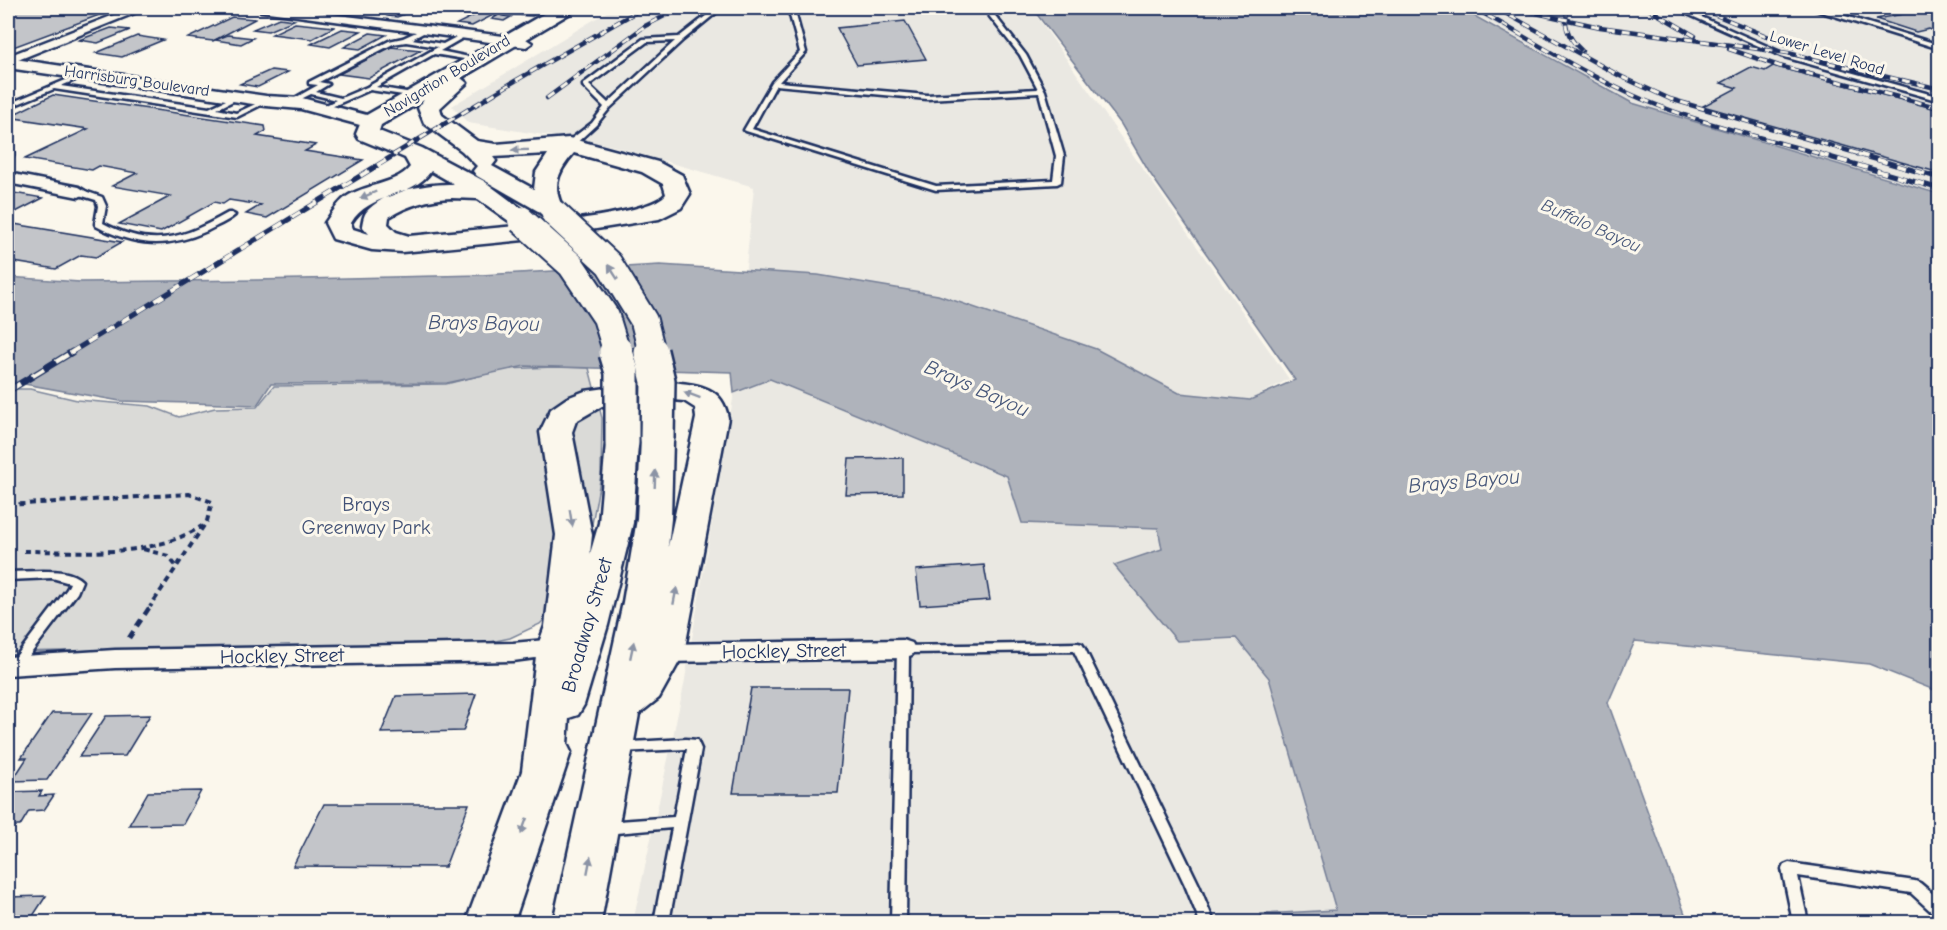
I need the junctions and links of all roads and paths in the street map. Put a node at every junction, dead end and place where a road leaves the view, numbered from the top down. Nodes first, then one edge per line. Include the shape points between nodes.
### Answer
1 (141, 8) edge
2 (261, 8) edge
3 (566, 8) edge
4 (588, 8) edge
5 (719, 8) edge
6 (791, 8) edge
7 (986, 8) edge
8 (1677, 8) edge
9 (1812, 8) edge
10 (1869, 8) edge
11 (1836, 15) junction
12 (425, 30) junction
13 (464, 35) junction
14 (681, 39) junction
15 (405, 40) junction
16 (516, 42) junction
17 (444, 46) junction
18 (1940, 47) edge
19 (433, 52) junction
20 (476, 59) junction
21 (8, 62) edge
22 (85, 74) junction
23 (774, 83) junction
24 (157, 84) junction
25 (53, 87) junction
26 (369, 88) junction
27 (1042, 91) junction
28 (310, 92) junction
29 (416, 95) junction
30 (239, 96) junction
31 (130, 97) junction
32 (1940, 99) edge
33 (342, 100) junction
34 (266, 101) junction
35 (289, 103) junction
36 (8, 106) edge
37 (608, 106) junction
38 (322, 109) junction
39 (210, 110) junction
40 (369, 128) junction
41 (569, 145) junction
42 (470, 146) junction
43 (414, 153) junction
44 (8, 178) edge
45 (494, 185) junction
46 (79, 192) joint
47 (551, 210) junction
48 (231, 215) dead end
49 (408, 244) junction
50 (606, 317) joint
51 (8, 506) edge
52 (207, 521) junction
53 (139, 549) junction
54 (24, 551) dead end
55 (177, 567) junction
56 (8, 576) edge
57 (556, 648) junction
58 (903, 649) junction
59 (664, 653) junction
60 (115, 658) junction
61 (10, 670) edge
62 (615, 727) junction
63 (543, 771) junction
64 (680, 822) junction
65 (596, 828) junction
66 (1940, 910) edge
67 (490, 922) edge
68 (577, 922) edge
69 (661, 922) edge
70 (898, 922) edge
71 (1207, 922) edge
72 (1800, 922) edge

1 - 21 street
2 - 12 street
3 - 16 main road, Navigation Boulevard
4 - 16 main road, Navigation Boulevard
5 - 14 lane
6 - 23 lane via 803,52
7 - 27 lane via 1023,55
8 - 32 lane, Lower Level Road via 1783,56
9 - 11 lane
10 - 11 lane
11 - 18 lane
12 - 13 street
12 - 15 lane
13 - 16 street
13 - 17 lane
14 - 37 lane
14 - 37 lane via 645,40 585,85
15 - 17 lane
15 - 28 lane via 391,42 311,83 326,84
16 - 20 main road, Navigation Boulevard
16 - 42 main road, Navigation Boulevard via 450,86 429,108 432,118
17 - 19 lane
19 - 20 lane
19 - 26 lane
20 - 29 main road, Navigation Boulevard
21 - 22 main road, Harrisburg Boulevard
22 - 24 main road, Harrisburg Boulevard
22 - 25 lane
23 - 27 lane via 916,96
23 - 27 lane via 748,130 936,188 1057,182 1060,156
24 - 30 main road, Harrisburg Boulevard
24 - 31 lane
25 - 31 lane
25 - 36 lane
26 - 29 lane
26 - 33 lane
28 - 33 lane
28 - 35 lane
29 - 40 main road, Navigation Boulevard
30 - 34 main road, Harrisburg Boulevard
30 - 39 lane
31 - 39 lane
33 - 38 lane
34 - 35 main road, Harrisburg Boulevard
34 - 39 lane via 237,115
34 - 40 main road, Harrisburg Boulevard via 284,111
35 - 38 main road, Harrisburg Boulevard
37 - 41 lane
38 - 40 main road, Harrisburg Boulevard
40 - 43 main road, Harrisburg Boulevard
40 - 45 main road, Harrisburg Boulevard via 414,138
41 -> 42 main road via 496,151
41 - 47 main road via 545,179
41 - 49 main road via 650,167 674,180 678,194 672,203 651,214 506,236
42 - 45 main road, Navigation Boulevard
43 - 45 main road, Harrisburg Boulevard
43 -> 49 main road via 422,167 419,173 410,180 361,197 342,212 338,223 342,234 357,241
44 - 46 street
45 - 47 main road, Harrisburg Boulevard
45 - 49 main road via 417,193 377,214 375,225 387,237
45 - 50 main road, Harrisburg Boulevard, bridge via 521,220 571,265
46 - 48 lane via 99,199 99,224 116,234 146,241 193,235
62 -> 47 main road, Harrisburg Boulevard, bridge via 651,540 658,381 644,321 609,264
50 - 63 main road, Broadway Street, bridge via 622,372 616,523
51 - 52 path via 189,494 212,502
52 - 53 path via 180,540
52 - 55 path
53 - 54 path
53 - 55 path via 167,554
55 - 60 path
56 - 61 lane via 53,576 76,581
59 -> 57 main road via 712,418 710,404 692,393 672,391 596,398 562,416 556,432 574,535 564,626
57 - 60 street, Hockley Street via 513,652
57 - 63 main road
58 - 59 street, Hockley Street
58 - 70 lane
58 - 71 lane via 1078,647
59 - 62 main road via 645,688
60 - 61 street, Hockley Street
62 - 64 lane via 692,744
62 - 65 main road
63 -> 67 main road, Broadway Street
64 - 65 lane
64 - 69 lane
68 -> 65 main road
66 - 72 lane via 1915,886 1789,869

